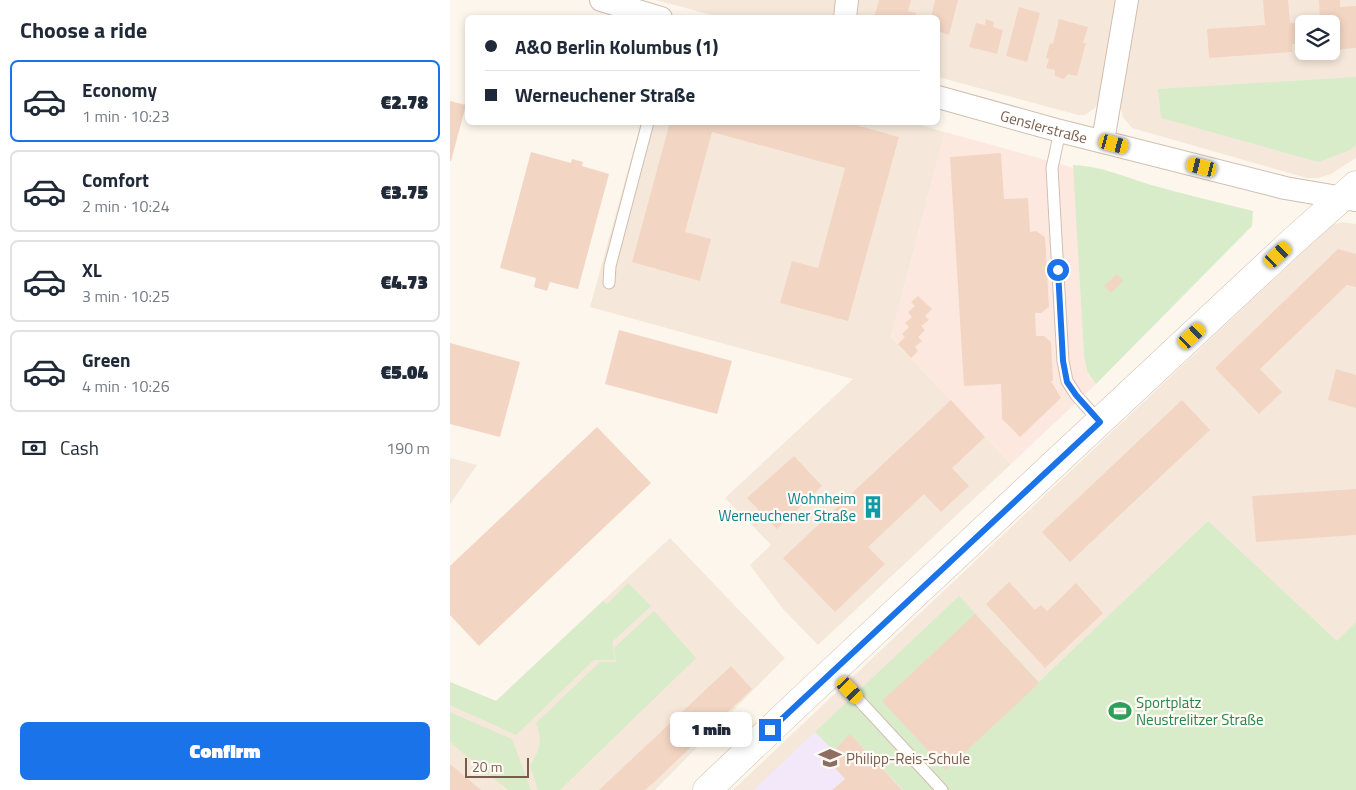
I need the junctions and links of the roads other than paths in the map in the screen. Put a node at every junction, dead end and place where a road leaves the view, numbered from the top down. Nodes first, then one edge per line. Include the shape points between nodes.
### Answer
1 (601, 0) edge
2 (847, 0) edge
3 (1127, 0) edge
4 (651, 15) edge
5 (845, 15) edge
6 (940, 98) edge
7 (647, 125) edge
8 (1060, 131) junction
9 (1103, 141) junction
10 (1351, 194) edge
11 (609, 283) dead end
12 (1100, 422) junction
13 (832, 671) junction
14 (707, 790) edge
15 (942, 790) edge

1 - 4 street
2 - 5 street
3 - 9 street
6 - 8 street, Genslerstraße
7 - 11 lane via 610,266
8 - 9 street, Genslerstraße
8 - 12 lane via 1052,168 1063,361 1067,382
9 - 10 street, Genslerstraße via 1285,188
10 - 12 street via 1293,241
12 - 13 street
13 - 14 street
13 - 15 lane

